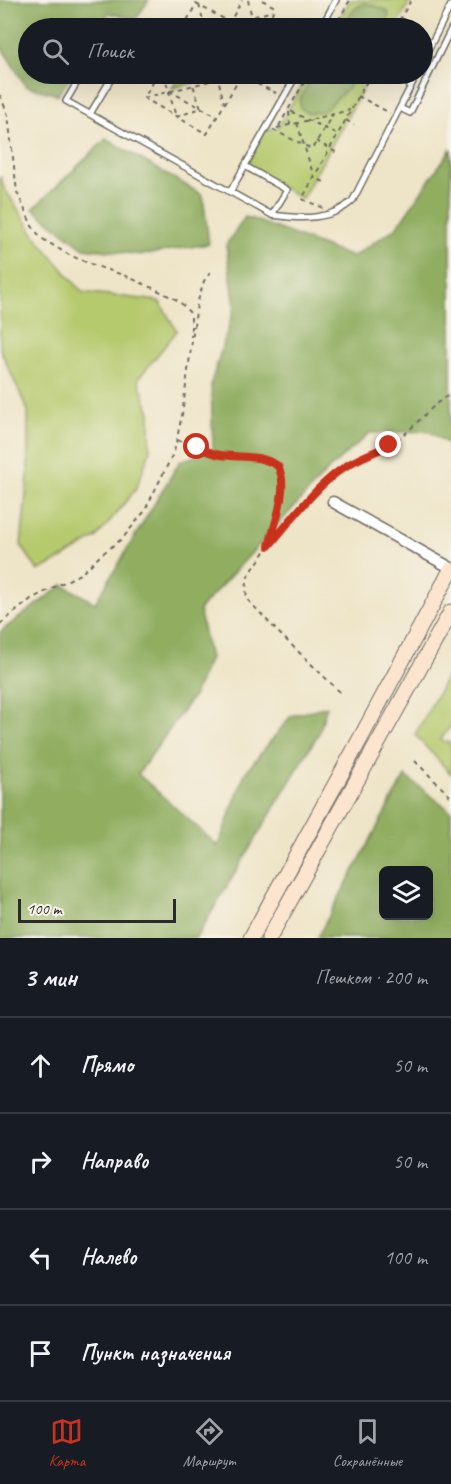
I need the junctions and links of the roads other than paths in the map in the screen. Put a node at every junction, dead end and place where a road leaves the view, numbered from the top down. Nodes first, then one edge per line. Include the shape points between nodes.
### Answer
1 (336, 0) edge
2 (451, 5) edge
3 (326, 18) edge
4 (442, 22) junction
5 (451, 28) edge
6 (433, 41) edge
7 (433, 65) edge
8 (76, 84) edge
9 (108, 84) edge
10 (291, 84) edge
11 (412, 84) edge
12 (424, 84) edge
13 (400, 108) junction
14 (90, 114) junction
15 (245, 166) junction
16 (230, 192) junction
17 (272, 215) junction
18 (333, 502) dead end
19 (451, 569) edge
20 (451, 612) edge
21 (251, 938) edge
22 (268, 938) edge

1 - 3 lane
2 - 4 lane
4 - 5 lane
4 - 6 lane
5 - 7 lane
8 - 14 lane via 66,101
9 - 14 lane
10 - 15 lane
11 - 13 lane
12 - 13 lane via 410,112
13 - 17 lane via 346,207 315,218
14 - 16 lane
15 - 16 lane
15 - 17 lane via 287,190
16 - 17 lane
18 - 19 street
19 - 21 main road
20 - 22 main road

